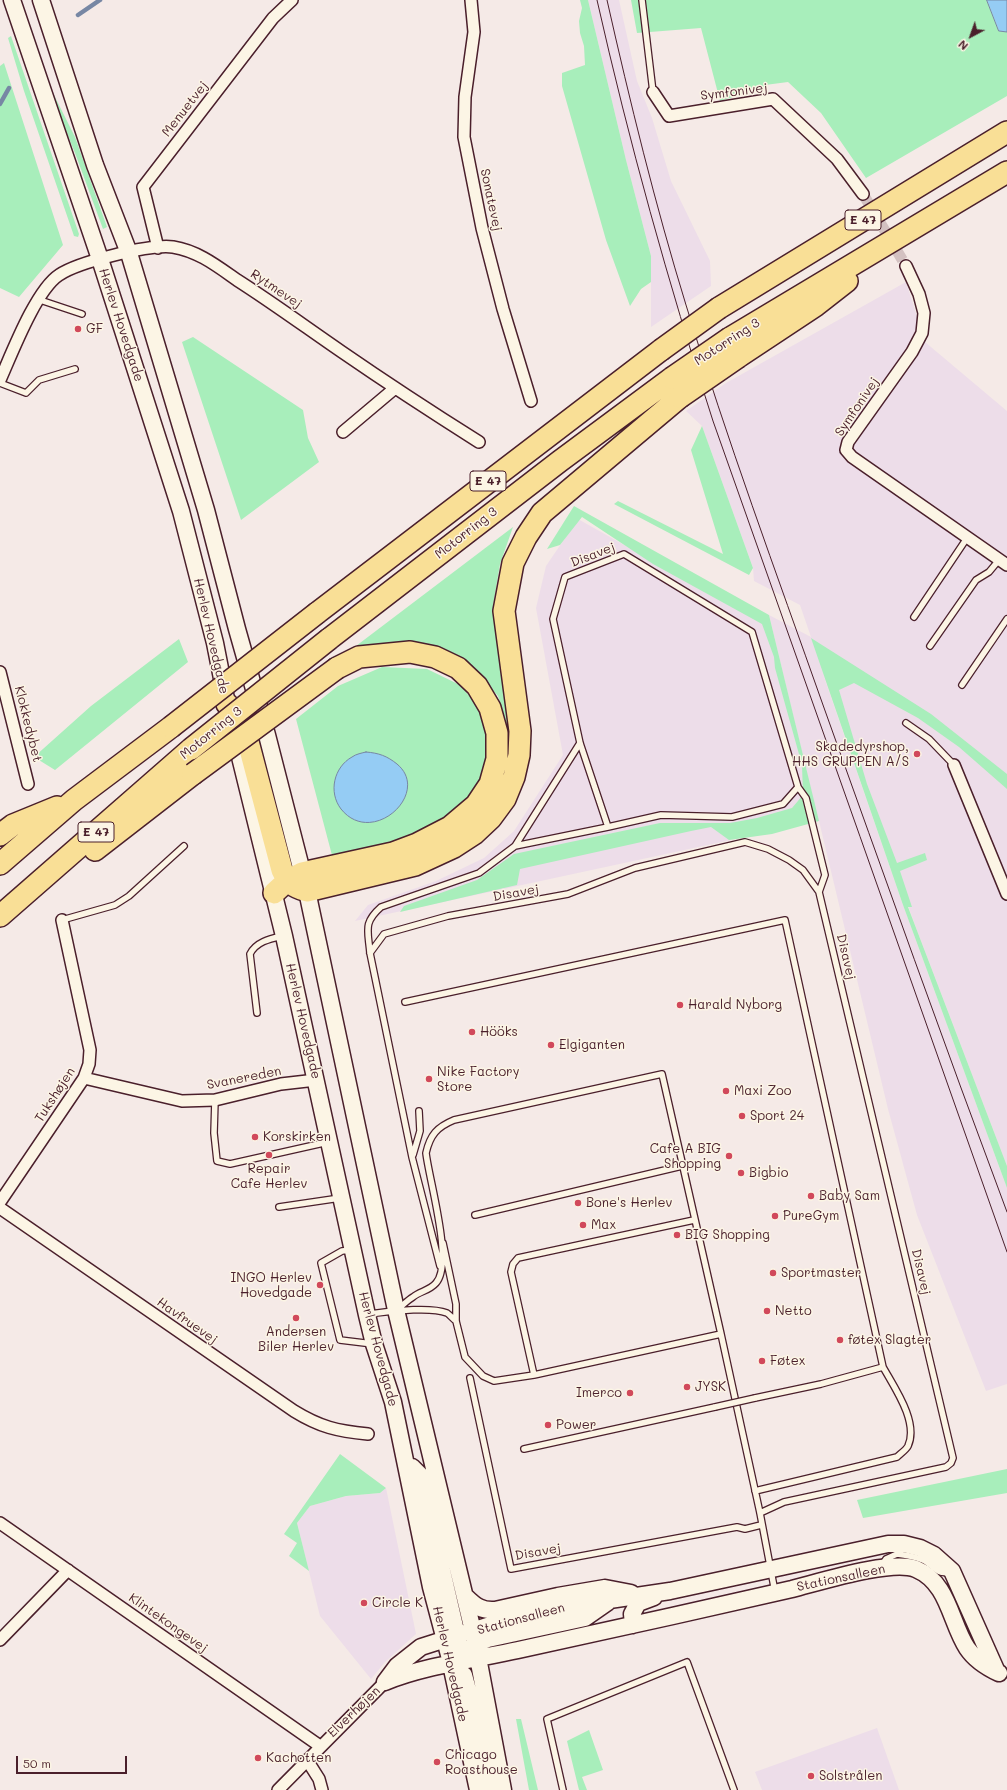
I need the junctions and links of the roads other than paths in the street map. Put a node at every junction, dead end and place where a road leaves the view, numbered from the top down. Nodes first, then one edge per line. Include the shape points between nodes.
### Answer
1 (6, 0) edge
2 (12, 0) edge
3 (40, 0) edge
4 (292, 0) edge
5 (471, 0) edge
6 (642, 0) edge
7 (0, 2) edge
8 (653, 92) joint
9 (1007, 132) edge
10 (1007, 172) edge
11 (863, 194) tunnel mouth
12 (914, 229) junction
13 (158, 248) junction
14 (129, 253) junction
15 (100, 259) junction
16 (906, 266) tunnel mouth
17 (38, 299) junction
18 (82, 314) dead end
19 (75, 368) dead end
20 (0, 381) edge
21 (394, 389) junction
22 (531, 401) dead end
23 (343, 432) dead end
24 (479, 442) dead end
25 (967, 538) junction
26 (1003, 563) edge
27 (914, 616) dead end
28 (1007, 619) edge
29 (930, 646) dead end
30 (0, 672) edge
31 (962, 685) dead end
32 (228, 704) joint
33 (906, 722) dead end
34 (580, 743) junction
35 (954, 766) joint
36 (28, 784) dead end
37 (798, 787) junction
38 (74, 800) junction
39 (608, 827) junction
40 (0, 835) edge
41 (184, 846) dead end
42 (515, 846) junction
43 (0, 864) edge
44 (293, 884) junction
45 (819, 892) junction
46 (1007, 894) edge
47 (0, 916) edge
48 (62, 920) joint
49 (0, 922) edge
50 (284, 936) junction
51 (370, 952) junction
52 (405, 1002) dead end
53 (257, 1013) dead end
54 (84, 1078) junction
55 (316, 1080) junction
56 (215, 1100) junction
57 (419, 1111) dead end
58 (330, 1142) junction
59 (412, 1157) junction
60 (682, 1166) junction
61 (342, 1197) junction
62 (0, 1202) edge
63 (279, 1207) dead end
64 (0, 1208) edge
65 (475, 1215) dead end
66 (694, 1220) junction
67 (443, 1243) junction
68 (353, 1249) junction
69 (441, 1270) junction
70 (396, 1310) junction
71 (367, 1315) junction
72 (456, 1321) junction
73 (721, 1334) junction
74 (374, 1344) junction
75 (883, 1367) junction
76 (534, 1375) junction
77 (470, 1378) dead end
78 (368, 1434) dead end
79 (524, 1449) dead end
80 (755, 1491) junction
81 (760, 1513) junction
82 (0, 1523) edge
83 (761, 1525) junction
84 (879, 1568) junction
85 (770, 1569) junction
86 (68, 1570) junction
87 (952, 1571) junction
88 (670, 1591) junction
89 (775, 1593) junction
90 (640, 1595) junction
91 (466, 1597) junction
92 (633, 1625) junction
93 (0, 1640) edge
94 (461, 1652) junction
95 (1002, 1674) edge
96 (389, 1681) junction
97 (320, 1746) junction
98 (307, 1760) junction
99 (278, 1790) edge
100 (322, 1790) edge
101 (478, 1790) edge
102 (490, 1790) edge
103 (503, 1790) edge
104 (563, 1790) edge
105 (734, 1790) edge

1 - 7 main road
2 - 15 main road, Herlev Hovedgade
3 - 14 main road, Herlev Hovedgade via 95,165
4 - 13 street, Menuetvej via 273,18 143,187
5 - 22 street, Sonatevej via 474,32 465,97 464,137 482,228
6 - 8 lane
8 - 11 street, Symfonivej via 669,116 773,99 837,159
9 - 38 highway, E 47, bridge via 720,308 661,350
10 - 12 highway, Motorring 3 / E 47
12 - 44 highway, bridge via 815,306 680,397 542,513 513,563 504,611 520,731 520,754 514,778 491,818 474,834 454,847 415,865
12 - 47 highway, Motorring 3 / E 47, bridge via 730,338 560,460 191,748
13 - 14 street, Rytmevej
13 - 21 street, Rytmevej via 172,247 198,254 260,294
14 - 15 street, Herlev Hovedgade
14 - 44 main road, Herlev Hovedgade via 206,510 267,735
15 - 17 street via 80,264 58,275
15 - 32 main road, Herlev Hovedgade via 181,511
16 - 25 street, Symfonivej via 924,312 922,333 912,352 848,442 846,450 852,457
17 - 18 lane
17 - 20 street
19 - 20 lane via 38,380 26,393
21 - 23 street
21 - 24 street, Rytmevej
25 - 26 street, Symfonivej
25 - 27 lane
26 - 29 lane via 976,580
28 - 31 lane
30 - 36 street, Klokkedybet
32 - 44 highway via 242,719 282,870
33 - 35 lane via 929,739
34 - 37 lane, Disavej via 553,619 565,578 624,554 752,632
34 - 39 lane, Disavej
34 - 42 lane
35 - 46 street
37 - 39 lane via 783,804 732,817 661,815
37 - 45 lane, Disavej via 806,798 825,875
38 - 40 highway via 13,825
38 - 43 highway, E 47
39 - 42 lane
41 - 48 lane via 129,896 115,905
42 - 51 lane via 478,873 381,906 371,916 368,924
44 - 49 highway, bridge via 417,844 450,827 476,805 490,784 497,759 497,733 490,708 477,686 458,668 435,657 410,652 359,657 337,668 193,774
44 - 50 main road, Herlev Hovedgade
44 - 70 main road, Herlev Hovedgade
45 - 51 lane, Disavej via 803,870 789,860 768,849 745,842 635,868 568,894 448,916 384,934
45 - 81 lane, Disavej via 953,1458 951,1464 946,1467 784,1502
48 - 54 street, Tukshøjen via 90,1050
50 - 53 lane via 266,939 252,949 250,954
50 - 55 main road, Herlev Hovedgade
51 - 59 lane
52 - 75 lane via 785,920
54 - 56 street, Svanereden via 182,1101
54 - 62 street, Tukshøjen
55 - 56 street, Svanereden via 281,1084
55 - 58 main road, Herlev Hovedgade
56 - 58 lane via 214,1133 217,1161 230,1164
57 - 59 lane via 420,1132
58 - 61 main road, Herlev Hovedgade
59 - 69 lane
60 - 65 lane
60 - 66 lane
60 - 67 lane via 662,1074 454,1120 443,1124 434,1132 428,1142 426,1153
61 - 63 lane
61 - 68 main road, Herlev Hovedgade
64 - 78 street, Havfruevej via 313,1423 327,1428
66 - 73 lane
66 - 76 lane via 518,1258 511,1272
67 - 69 lane
67 - 72 lane via 456,1304
68 - 71 main road, Herlev Hovedgade
68 - 74 lane via 342,1251 321,1263 340,1340
69 - 70 lane via 437,1282 429,1290 414,1296
70 - 71 lane
70 - 72 lane via 435,1310 448,1314
70 - 91 main road, Herlev Hovedgade
71 - 74 main road, Herlev Hovedgade
72 - 76 lane via 465,1358 483,1376 494,1381
73 - 76 lane
73 - 80 lane
74 - 94 main road, Herlev Hovedgade via 393,1402 431,1587
75 - 79 lane, bridge via 821,1384
75 - 80 lane via 906,1410 911,1435 908,1447 897,1457
77 - 83 lane, Disavej via 511,1569 737,1527 745,1529
80 - 81 lane
81 - 83 lane
82 - 86 street, Klintekongevej
83 - 85 lane
84 - 87 lane via 886,1560 898,1554 925,1561 939,1572
84 - 89 main road, Stationsalleen
84 - 95 main road, Stationsalleen via 902,1566 916,1569 930,1577 940,1589 967,1648 978,1661
85 - 87 main road, Stationsalleen via 888,1544 904,1544 934,1555
85 - 88 main road, Stationsalleen
85 - 89 lane
86 - 93 street
86 - 97 street, Klintekongevej
87 - 95 main road, Stationsalleen
88 - 90 main road, Stationsalleen
88 - 92 main road, Stationsalleen via 638,1603 632,1614
89 - 92 main road, Stationsalleen
90 - 91 main road via 605,1588 488,1611 479,1608
90 - 94 main road, Stationsalleen via 562,1608 490,1625
91 - 94 main road, Herlev Hovedgade
92 - 94 main road, Stationsalleen
94 - 96 main road, Elverhøjen
94 - 96 main road, Elverhøjen via 427,1645 421,1647 397,1666
94 - 101 main road, Herlev Hovedgade via 455,1682
94 - 102 main road
94 - 103 main road, Herlev Hovedgade
96 - 97 street, Elverhøjen
97 - 98 street, Elverhøjen
98 - 99 street, Elverhøjen
98 - 100 street via 319,1779
104 - 105 lane via 548,1719 687,1662

